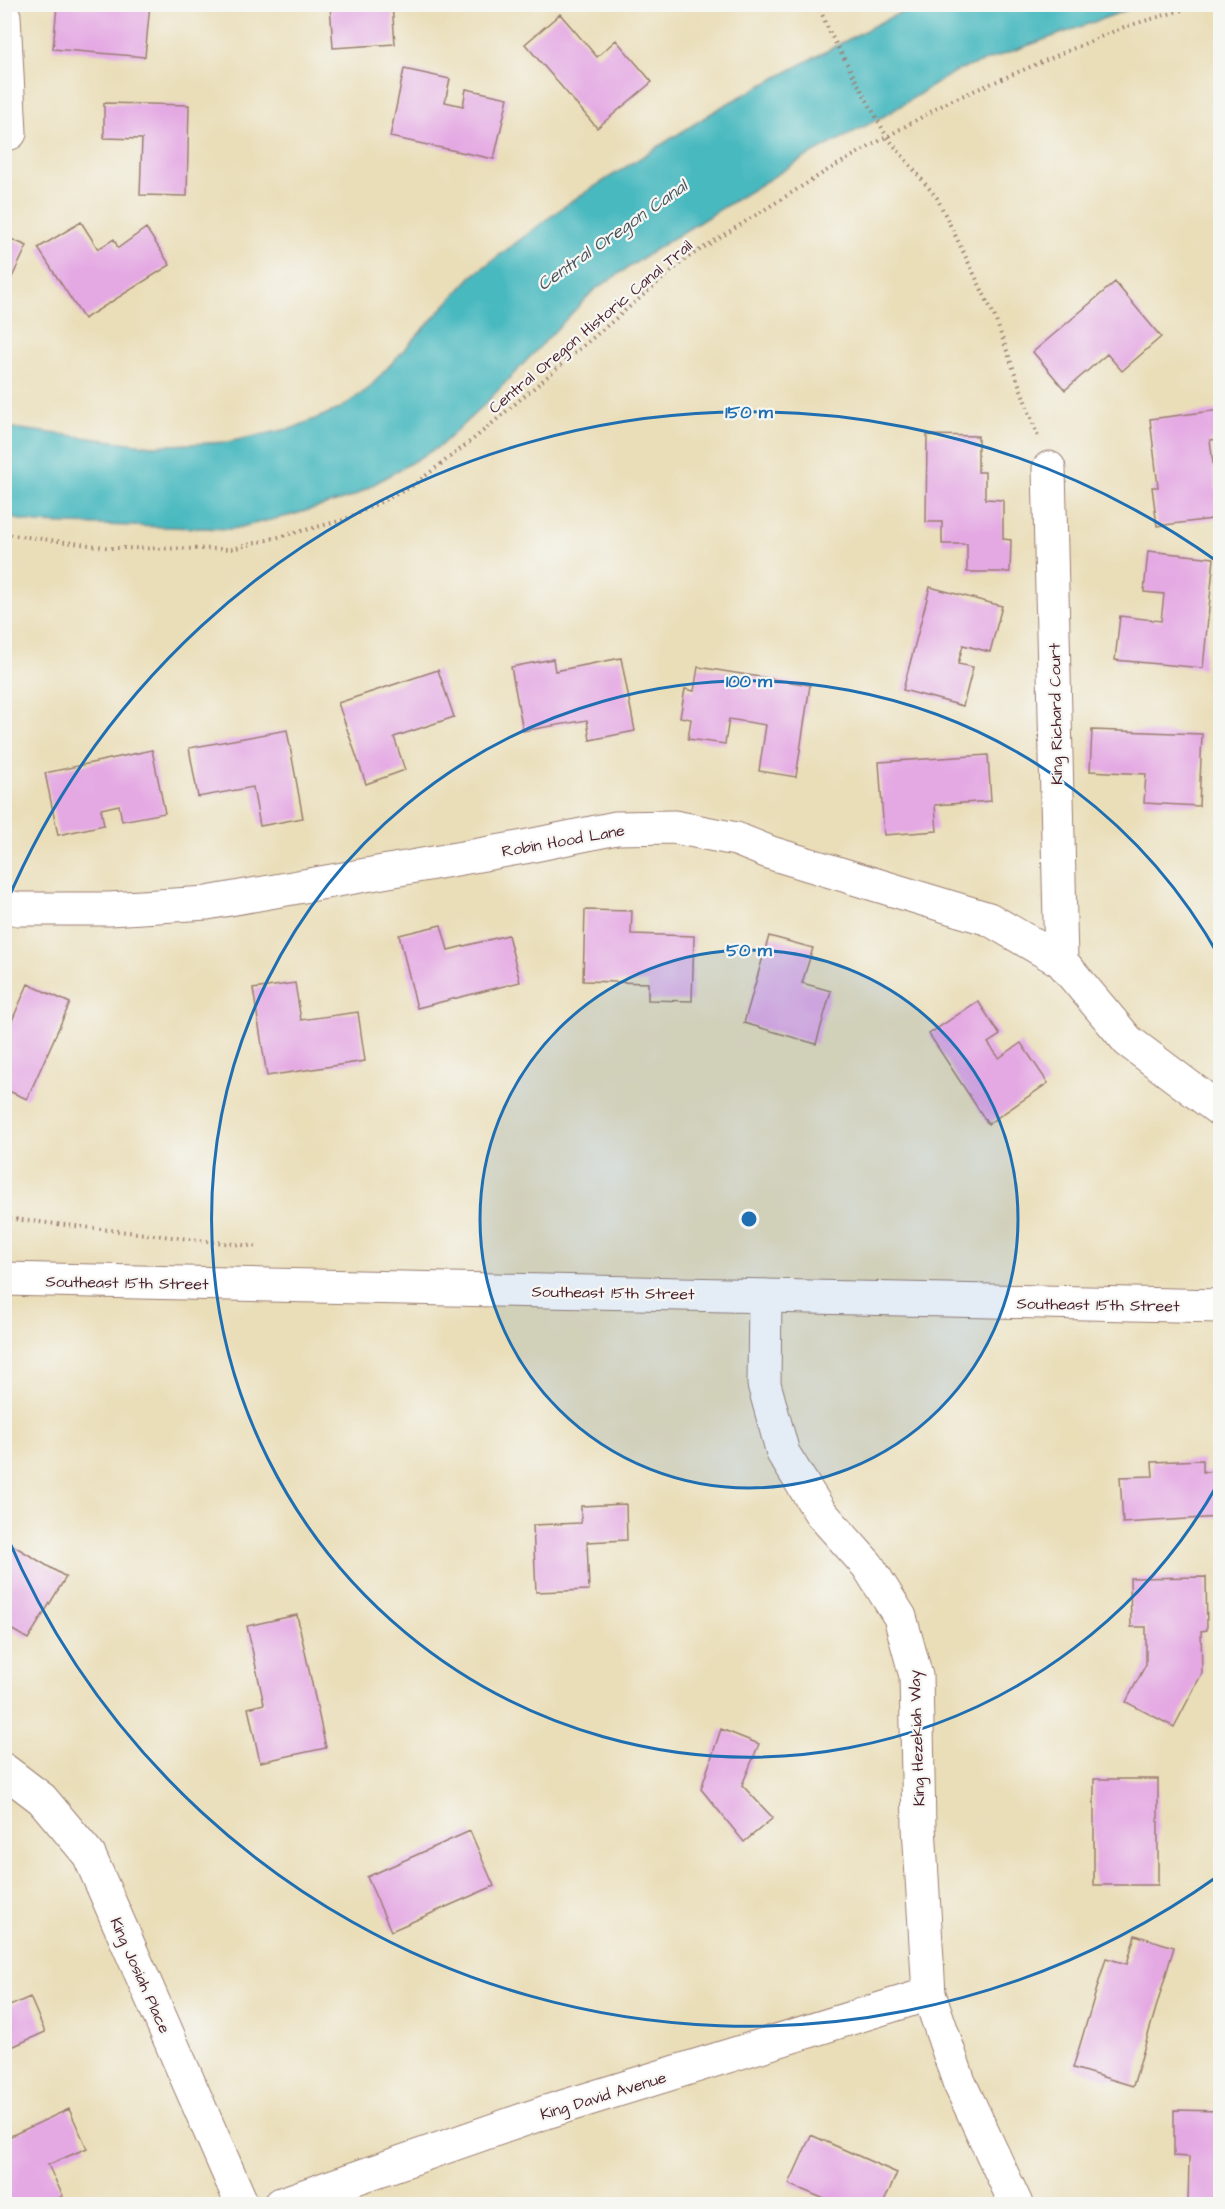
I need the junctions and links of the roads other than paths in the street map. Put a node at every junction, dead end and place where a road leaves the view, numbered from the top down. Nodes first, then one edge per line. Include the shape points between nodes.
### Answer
1 (4, 16) edge
2 (10, 133) dead end
3 (1049, 468) road end
4 (4, 906) edge
5 (1061, 961) junction
6 (1221, 1110) edge
7 (4, 1280) edge
8 (765, 1296) junction
9 (1221, 1306) edge
10 (4, 1770) edge
11 (929, 1994) junction
12 (242, 2205) edge
13 (281, 2205) edge
14 (1016, 2205) edge

1 - 2 street
3 - 5 street, King Richard Court
4 - 5 street, Robin Hood Lane via 109,909 207,903 616,828 674,828 736,839 989,919
5 - 6 street, Robin Hood Lane via 1128,1041
7 - 8 street, Southeast 15th Street
8 - 9 street, Southeast 15th Street
8 - 11 street, King Hezekiah Way via 764,1384 783,1453 820,1512 868,1566 900,1617 916,1676 919,1827
10 - 12 street, King Josiah Place via 42,1799 89,1856
11 - 13 street, King David Avenue via 543,2113
11 - 14 street, King Hezekiah Way via 958,2082

